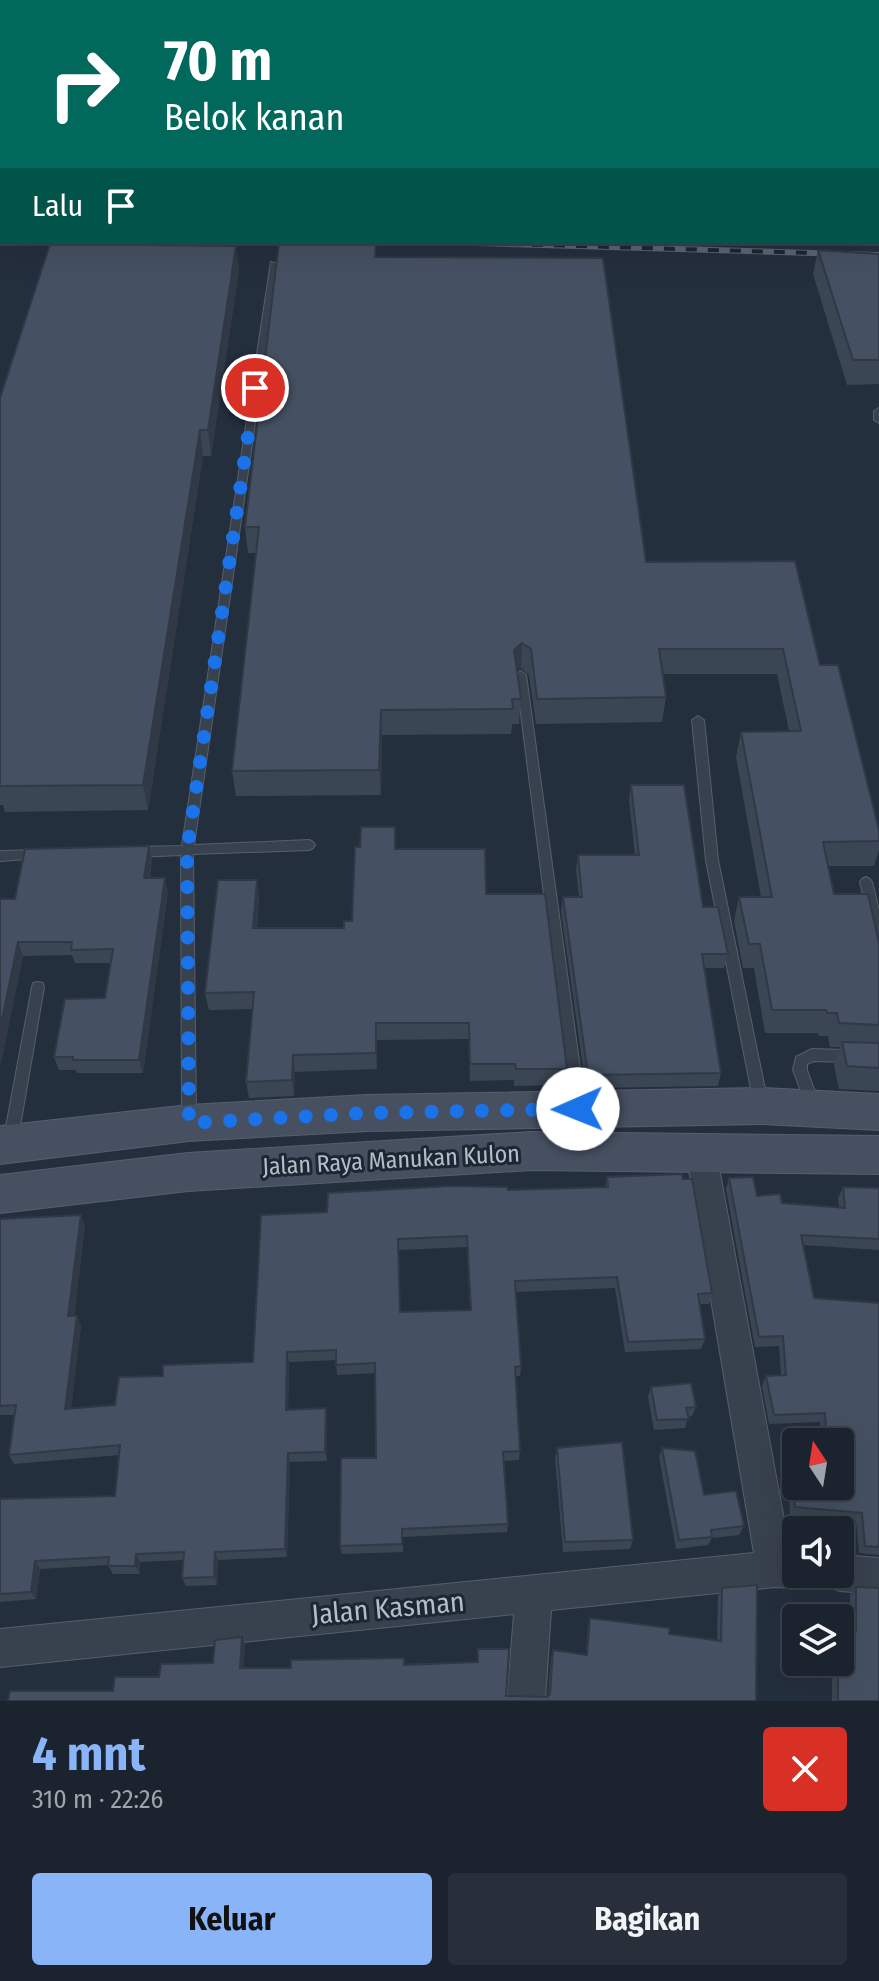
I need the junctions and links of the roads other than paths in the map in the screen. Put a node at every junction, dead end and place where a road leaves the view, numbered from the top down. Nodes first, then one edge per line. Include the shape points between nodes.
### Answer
1 (274, 264) edge
2 (879, 411) edge
3 (879, 420) edge
4 (521, 675) edge
5 (698, 720) dead end
6 (309, 845) dead end
7 (187, 851) junction
8 (124, 853) edge
9 (47, 855) edge
10 (0, 856) edge
11 (866, 882) dead end
12 (879, 935) edge
13 (38, 987) dead end
14 (879, 1057) edge
15 (762, 1106) junction
16 (578, 1109) junction
17 (814, 1110) junction
18 (879, 1112) edge
19 (189, 1123) junction
20 (5, 1145) edge
21 (701, 1152) junction
22 (879, 1155) edge
23 (2, 1194) edge
24 (782, 1550) edge
25 (782, 1570) edge
26 (854, 1574) edge
27 (879, 1576) edge
28 (534, 1596) junction
29 (0, 1648) edge
30 (526, 1701) edge

1 - 7 lane
2 - 3 lane
4 - 16 lane
5 - 15 lane via 712,860
6 - 7 lane
7 - 8 lane
7 - 19 lane
9 - 10 lane
11 - 12 lane
13 - 20 lane
14 - 17 lane via 812,1055 801,1061
15 - 16 main road, Jalan Raya Manukan Kulon
15 - 17 main road, Jalan Raya Manukan Kulon
16 - 19 main road, Jalan Raya Manukan Kulon
17 - 18 main road, Jalan Raya Manukan Kulon
19 - 20 main road, Jalan Raya Manukan Kulon
20 - 23 main road
21 - 22 main road, Jalan Raya Manukan Kulon
21 - 23 main road, Jalan Raya Manukan Kulon via 531,1151 351,1161 188,1172
21 - 24 street, Jalan Kasman
25 - 28 street, Jalan Kasman
26 - 27 street
28 - 29 street, Jalan Kasman
28 - 30 street

